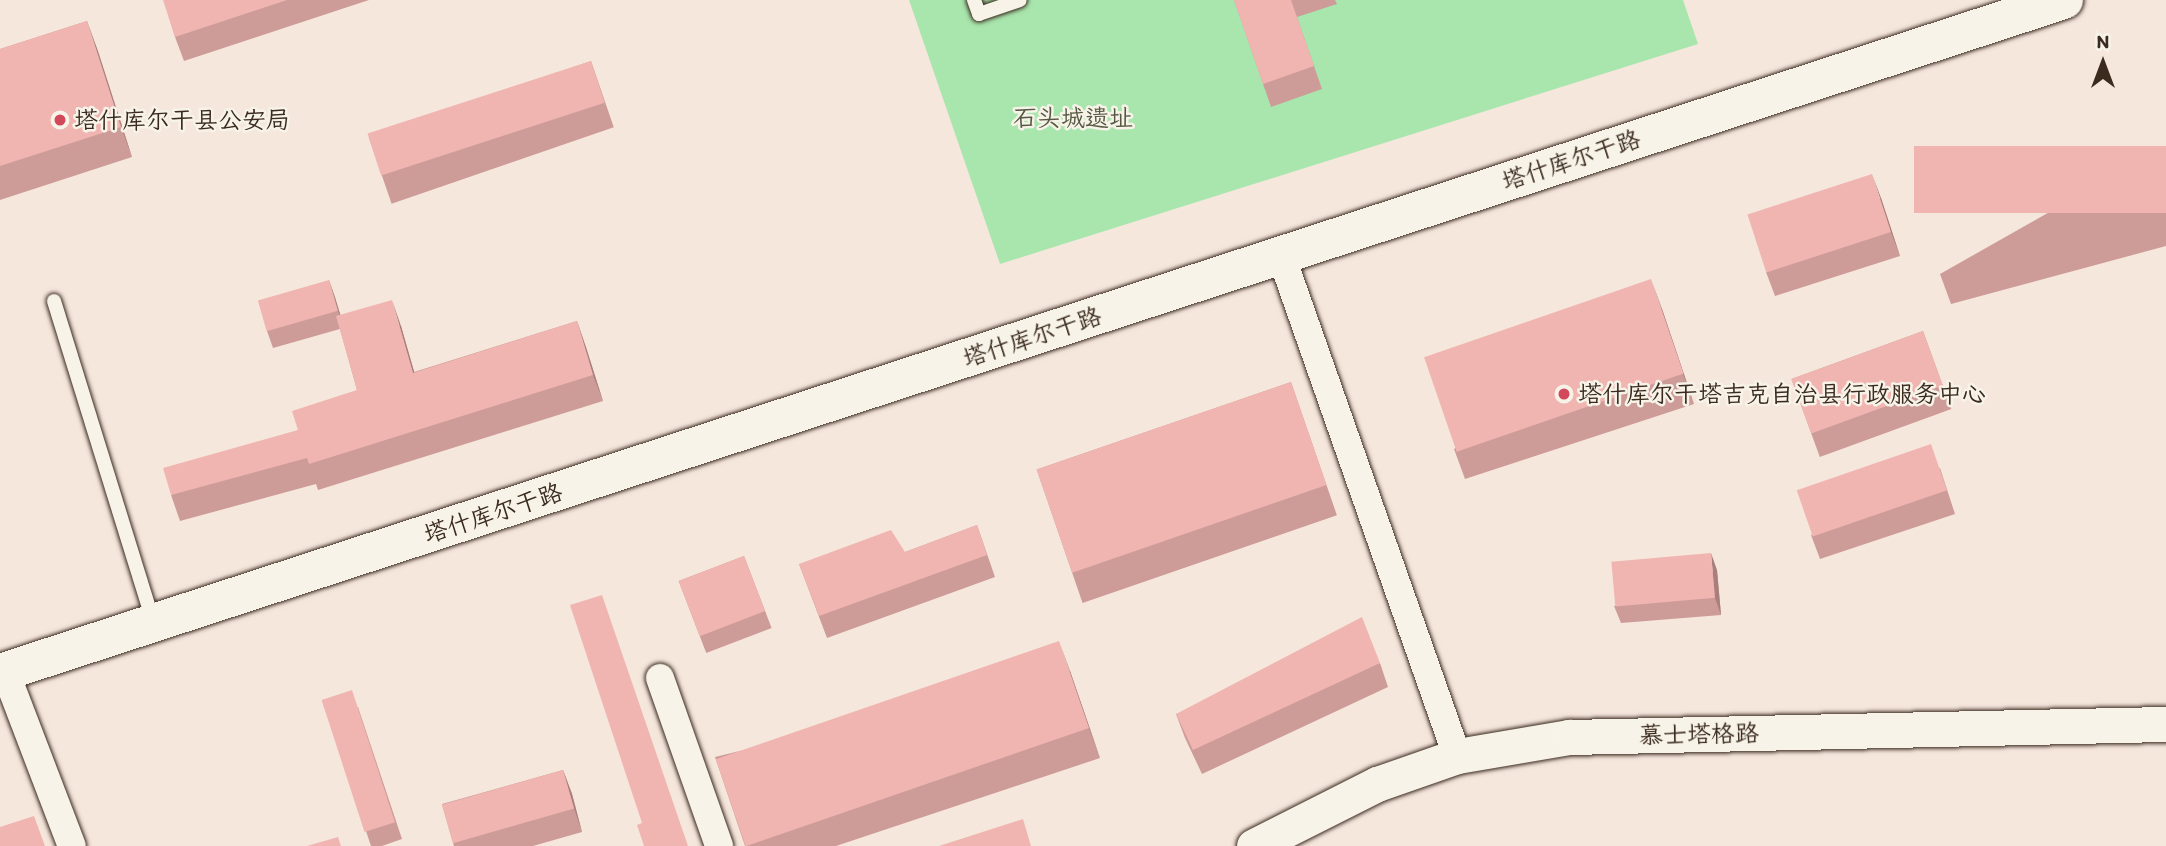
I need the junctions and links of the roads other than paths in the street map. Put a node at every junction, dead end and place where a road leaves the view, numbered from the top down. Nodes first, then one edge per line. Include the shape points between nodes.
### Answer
1 (974, 0) edge
2 (1020, 0) edge
3 (2064, 0) edge
4 (1281, 255) junction
5 (54, 301) dead end
6 (153, 623) junction
7 (3, 672) edge
8 (660, 678) dead end
9 (2166, 724) edge
10 (1457, 756) junction
11 (72, 846) edge
12 (719, 846) edge
13 (1254, 846) edge

1 - 2 lane via 979,14
3 - 4 main road, 塔什库尔干路
4 - 6 main road, 塔什库尔干路
4 - 10 street
5 - 6 lane
6 - 7 main road, 塔什库尔干路
7 - 11 street
8 - 12 street
9 - 10 street, 慕士塔格路 via 1569,737
10 - 13 street, 慕士塔格路 via 1377,784

